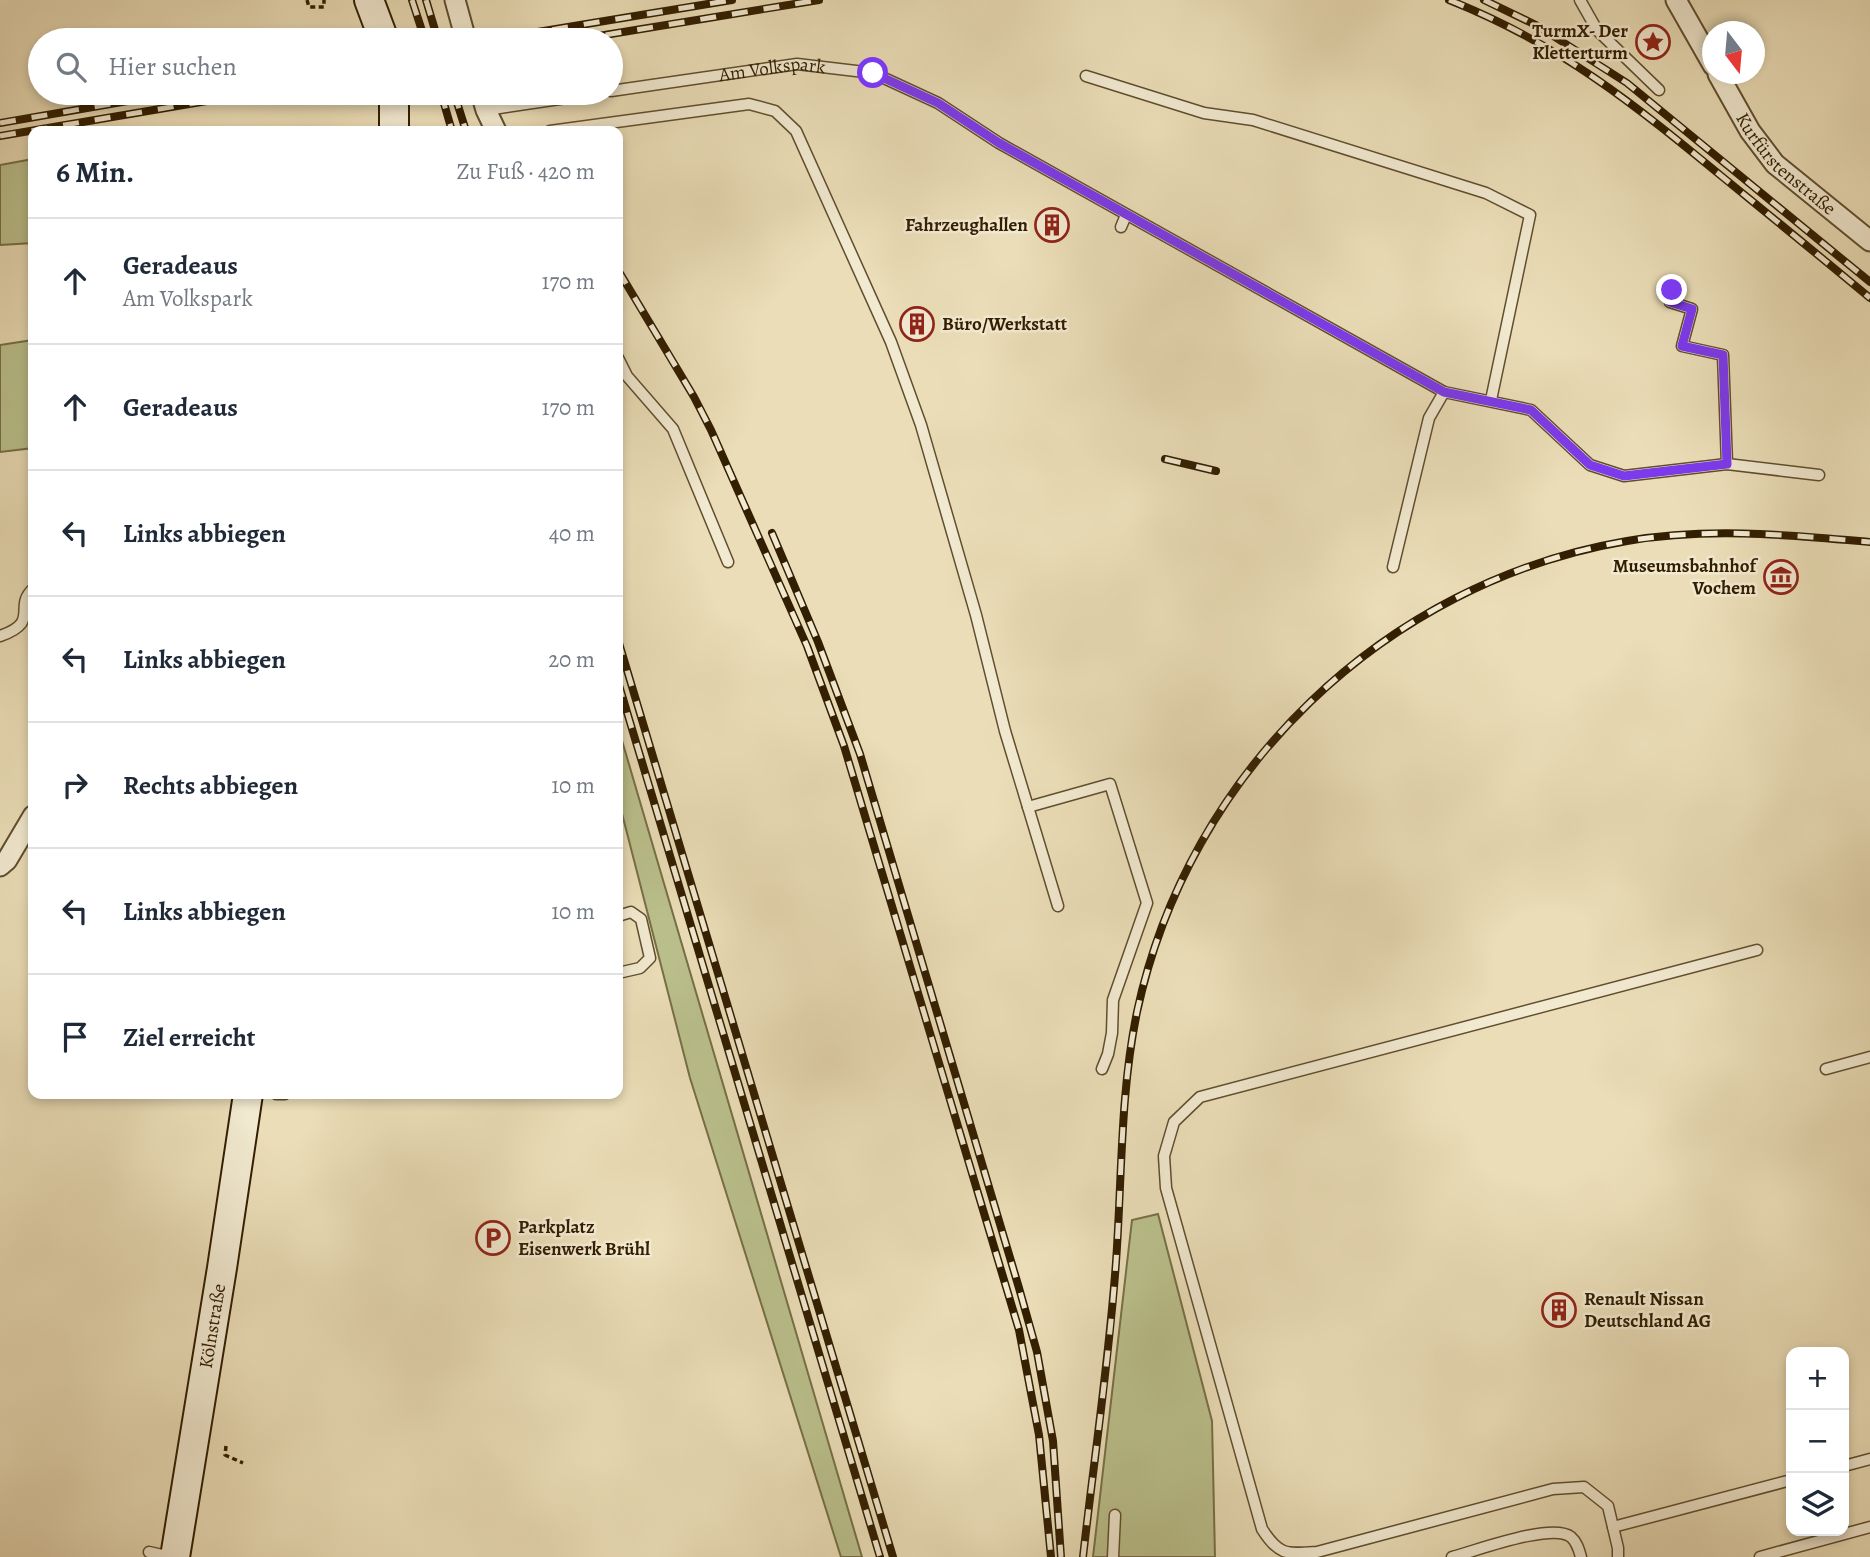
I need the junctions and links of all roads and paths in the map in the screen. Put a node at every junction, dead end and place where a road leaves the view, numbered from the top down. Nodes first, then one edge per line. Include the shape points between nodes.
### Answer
1 (307, 0) edge
2 (324, 0) edge
3 (369, 0) edge
4 (455, 0) edge
5 (1580, 0) edge
6 (1676, 0) edge
7 (380, 28) edge
8 (463, 28) edge
9 (1702, 46) edge
10 (1086, 76) dead end
11 (1723, 84) edge
12 (623, 89) edge
13 (1659, 90) dead end
14 (394, 105) edge
15 (485, 105) edge
16 (394, 126) edge
17 (494, 126) edge
18 (587, 126) edge
19 (1126, 215) junction
20 (1121, 226) dead end
21 (1870, 241) edge
22 (1672, 290) dead end
23 (623, 368) edge
24 (1444, 392) junction
25 (1492, 400) junction
26 (1727, 464) junction
27 (1819, 475) dead end
28 (728, 562) dead end
29 (1393, 567) dead end
30 (28, 596) edge
31 (0, 636) edge
32 (1028, 807) junction
33 (28, 824) edge
34 (0, 866) edge
35 (1058, 906) dead end
36 (623, 914) edge
37 (1757, 950) dead end
38 (623, 972) edge
39 (1870, 1057) edge
40 (1102, 1069) dead end
41 (1826, 1069) dead end
42 (247, 1099) edge
43 (226, 1446) dead end
44 (1870, 1459) edge
45 (243, 1463) dead end
46 (1849, 1465) edge
47 (1786, 1481) edge
48 (1115, 1515) dead end
49 (1613, 1527) junction
50 (1870, 1527) edge
51 (165, 1555) edge
52 (1113, 1557) edge
53 (1452, 1557) edge
54 (1581, 1557) edge
55 (1618, 1557) edge
56 (1760, 1557) edge

1 - 2 path via 309,6 324,7
3 - 7 main road
4 - 8 street
5 - 13 lane via 1597,30
6 - 9 street
10 - 25 lane via 1204,113 1266,124 1486,193 1530,215
11 - 21 street, Kurfürstenstraße via 1775,164
12 - 19 lane, Am Volkspark via 797,64 873,73 938,103
14 - 16 main road
15 - 17 street
18 - 32 lane via 749,104 775,111 796,131 891,342 921,425
19 - 20 lane
19 - 24 lane, Am Volkspark
22 - 26 lane via 1670,302 1692,309 1682,346 1723,355
23 - 28 lane via 673,429
24 - 25 lane, Am Volkspark
24 - 29 lane via 1429,418
25 - 26 lane, Am Volkspark via 1531,410 1590,465 1624,476
26 - 27 lane, Am Volkspark
30 - 31 lane via 22,624
32 - 35 lane
32 - 40 lane via 1110,784 1147,903 1113,1000 1112,1033
33 - 34 street
36 - 38 lane via 631,912 641,919 650,958 640,968
37 - 49 lane via 1200,1097 1174,1122 1164,1156 1166,1188 1254,1502 1262,1529 1274,1547 1289,1554 1317,1552 1553,1489 1584,1487 1608,1506
39 - 41 lane
42 - 51 main road, Kölnstraße via 222,1268
43 - 45 path via 225,1455
44 - 46 lane
47 - 49 lane
48 - 52 lane
49 - 55 lane
50 - 56 lane
53 - 54 lane via 1559,1532 1571,1537

